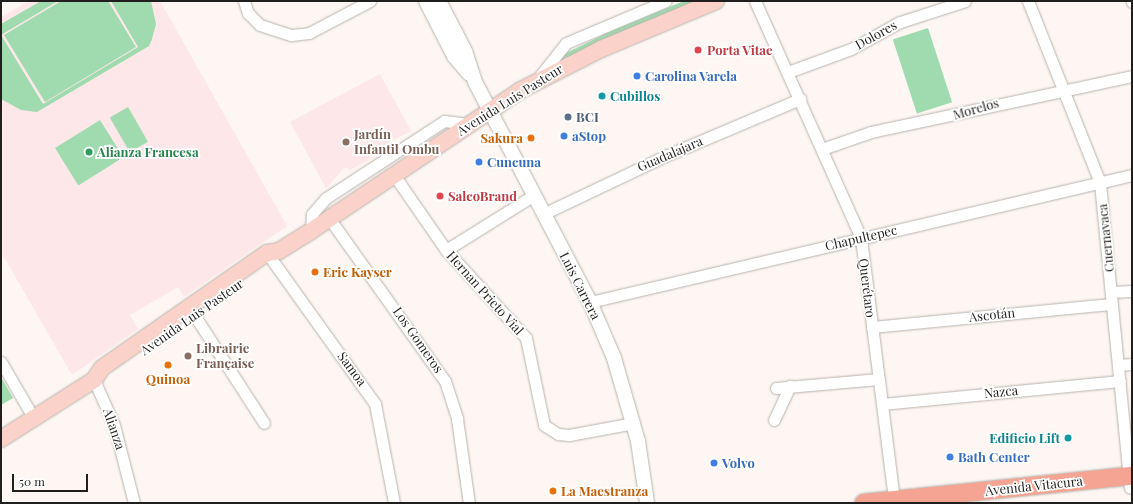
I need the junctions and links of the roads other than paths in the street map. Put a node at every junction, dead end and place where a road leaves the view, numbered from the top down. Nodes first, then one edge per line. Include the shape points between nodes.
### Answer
1 (244, 1) edge
2 (370, 1) edge
3 (426, 1) edge
4 (440, 1) edge
5 (666, 1) edge
6 (716, 1) edge
7 (755, 1) edge
8 (965, 1) edge
9 (1028, 1) edge
10 (788, 72) junction
11 (1132, 76) edge
12 (536, 81) junction
13 (475, 82) junction
14 (1064, 92) junction
15 (800, 99) junction
16 (489, 110) junction
17 (469, 124) junction
18 (822, 149) junction
19 (394, 175) junction
20 (1132, 175) edge
21 (1100, 183) junction
22 (534, 195) junction
23 (543, 214) junction
24 (329, 218) junction
25 (311, 231) junction
26 (861, 238) junction
27 (446, 250) junction
28 (273, 255) junction
29 (1132, 291) edge
30 (1112, 298) junction
31 (590, 302) junction
32 (192, 311) junction
33 (872, 327) junction
34 (1, 362) edge
35 (1132, 364) edge
36 (1118, 365) junction
37 (97, 378) junction
38 (879, 379) junction
39 (1120, 381) junction
40 (790, 386) junction
41 (776, 388) dead end
42 (882, 404) junction
43 (33, 417) junction
44 (774, 420) dead end
45 (264, 423) dead end
46 (634, 423) junction
47 (1, 429) edge
48 (1, 439) edge
49 (1131, 482) edge
50 (894, 500) junction
51 (134, 503) edge
52 (394, 503) edge
53 (470, 503) edge
54 (647, 503) edge
55 (864, 503) edge
56 (982, 503) edge

1 - 2 street via 248,13 260,25 291,35 309,33
3 - 13 street, Luis Carrera via 454,56
4 - 13 street, Luis Carrera via 465,51
5 - 12 street via 566,43
6 - 12 main road, Avenida Luis Pasteur via 606,46
7 - 10 street, Querétaro
8 - 10 street, Dolores via 900,22 851,49
9 - 14 street, Cuernavaca
10 - 15 street, Querétaro
11 - 14 street, Morelos
12 - 16 main road, Avenida Luis Pasteur
13 - 16 street, Luis Carrera
14 - 18 street, Morelos via 1004,101 965,113 871,132
14 - 21 street, Cuernavaca
15 - 18 street, Querétaro
15 - 23 street, Guadalajara via 665,156
16 - 17 main road, Avenida Luis Pasteur
16 - 22 street, Luis Carrera
17 - 19 main road, Avenida Luis Pasteur
17 - 25 street via 444,121 326,198 312,214
18 - 26 street, Querétaro
19 - 24 main road, Avenida Luis Pasteur
19 - 27 street, Hernan Prieto Vial
20 - 21 street, Chapultepec
21 - 26 street, Chapultepec
21 - 30 street, Cuernavaca
22 - 23 street, Luis Carrera
22 - 27 street
23 - 31 street, Luis Carrera
24 - 25 main road, Avenida Luis Pasteur
24 - 53 street, Los Gomeros via 445,381 457,419
25 - 28 main road, Avenida Luis Pasteur
26 - 31 street, Chapultepec
26 - 33 street, Querétaro
27 - 46 street, Hernan Prieto Vial via 526,338 541,414 550,431 569,435
28 - 32 main road, Avenida Luis Pasteur
28 - 52 street, Samoa via 375,404
29 - 30 street, Ascotán
30 - 33 street, Ascotán
30 - 36 street, Cuernavaca
31 - 46 street, Luis Carrera via 614,358
32 - 37 main road, Avenida Luis Pasteur via 108,376
32 - 45 street
33 - 38 street, Querétaro
34 - 43 street
35 - 36 street
36 - 39 street, Cuernavaca
37 - 43 main road, Avenida Luis Pasteur
37 - 51 street, Alianza via 114,425
38 - 40 street
38 - 42 street, Querétaro
39 - 42 street, Nazca
39 - 49 street, Cuernavaca
40 - 41 street
40 - 44 street
42 - 50 street, Querétaro
43 - 47 main road, Avenida Luis Pasteur
43 - 48 main road, Avenida Luis Pasteur via 26,426
46 - 54 street, Luis Carrera
49 - 50 main road, Avenida Vitacura
49 - 56 main road, Avenida Vitacura
50 - 55 main road, Avenida Vitacura

